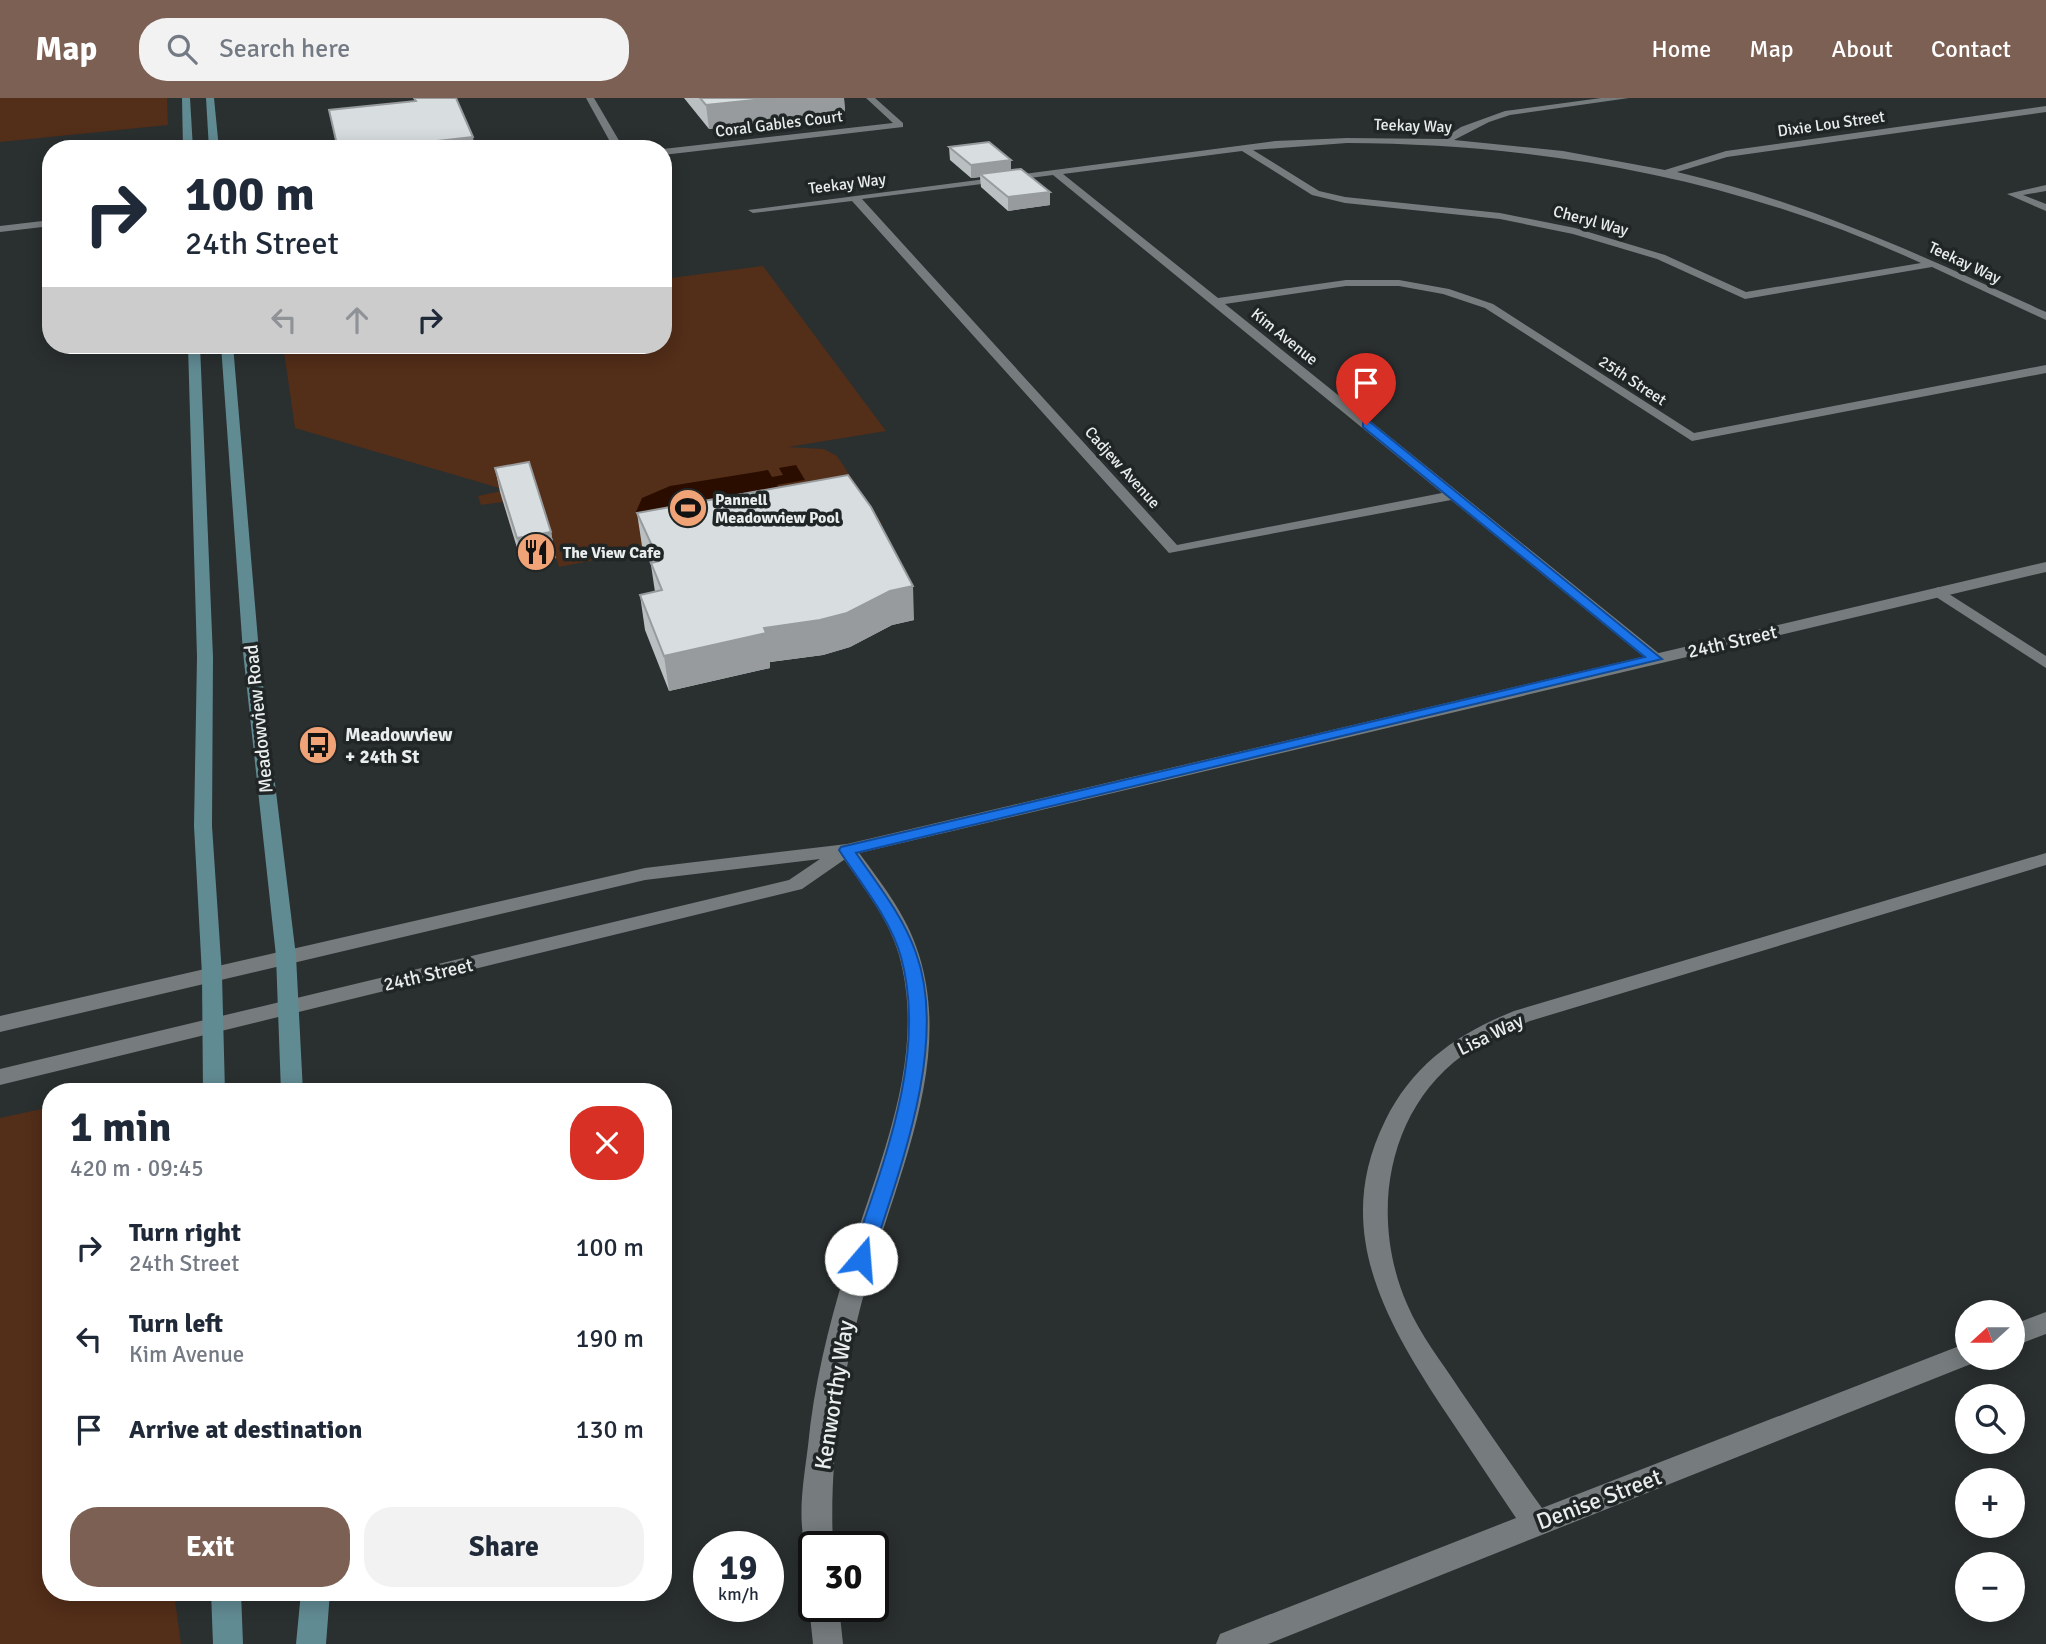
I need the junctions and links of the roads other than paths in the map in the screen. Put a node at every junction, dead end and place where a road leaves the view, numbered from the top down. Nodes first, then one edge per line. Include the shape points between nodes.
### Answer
1 (186, 98) edge
2 (210, 98) edge
3 (590, 98) edge
4 (870, 98) edge
5 (1625, 98) edge
6 (2046, 109) edge
7 (188, 140) edge
8 (213, 140) edge
9 (614, 140) edge
10 (1445, 142) junction
11 (1244, 148) junction
12 (672, 151) edge
13 (1055, 172) junction
14 (1664, 173) junction
15 (2046, 188) edge
16 (854, 197) junction
17 (2046, 208) edge
18 (753, 210) dead end
19 (42, 224) edge
20 (0, 229) edge
21 (1932, 264) junction
22 (1215, 302) junction
23 (2046, 316) edge
24 (194, 354) edge
25 (229, 354) edge
26 (2046, 369) edge
27 (1453, 495) junction
28 (2046, 567) edge
29 (1938, 592) junction
30 (1656, 659) junction
31 (2046, 663) edge
32 (847, 850) junction
33 (2046, 859) edge
34 (286, 956) junction
35 (212, 975) junction
36 (288, 1007) junction
37 (0, 1024) edge
38 (212, 1026) junction
39 (0, 1077) edge
40 (214, 1083) edge
41 (292, 1083) edge
42 (2046, 1323) edge
43 (2025, 1331) edge
44 (1955, 1359) edge
45 (1536, 1524) junction
46 (819, 1531) edge
47 (226, 1601) edge
48 (315, 1601) edge
49 (826, 1622) edge
50 (228, 1644) edge
51 (311, 1644) edge
52 (828, 1644) edge
53 (1231, 1644) edge

1 - 7 main road
2 - 8 main road
3 - 9 street
4 - 12 street, Coral Gables Court via 900,125
5 - 10 street via 1498,115 1471,123
6 - 14 street, Dixie Lou Street via 1726,154
10 - 11 street, Teekay Way via 1344,140
10 - 14 street, Teekay Way via 1569,155
11 - 13 street, Teekay Way
11 - 21 street, Cheryl Way via 1316,193 1345,200 1476,212 1575,231 1661,257 1745,296
13 - 16 street, Teekay Way
13 - 22 street, Kim Avenue
14 - 21 street, Teekay Way via 1813,215
15 - 17 street via 2011,194
16 - 18 street, Teekay Way
16 - 27 street, Cadjew Avenue via 1174,550
19 - 20 street
21 - 23 street, Teekay Way
22 - 26 street, 25th Street via 1355,283 1445,291 1489,306 1692,437
22 - 27 street, Kim Avenue
24 - 35 main road via 205,657 203,826
25 - 34 main road, Meadowview Road via 251,652
27 - 30 street, Kim Avenue
28 - 29 street, 24th Street
29 - 30 street, 24th Street
29 - 31 street
30 - 32 street, 24th Street
32 - 34 street, 24th Street via 645,874
32 - 36 street, 24th Street via 795,886
32 - 46 street, Kenworthy Way via 894,920 909,955 919,1031 916,1064 890,1171 835,1353 822,1442
33 - 45 street, Lisa Way via 1522,1016 1449,1054 1417,1084 1394,1120 1381,1153 1374,1198 1377,1246 1392,1299 1413,1342
34 - 35 street, 24th Street
34 - 36 main road, Meadowview Road
35 - 37 street, 24th Street
35 - 38 main road
36 - 38 street, 24th Street
36 - 41 main road, Meadowview Road
38 - 39 street, 24th Street
38 - 40 main road
42 - 43 street
44 - 45 street, Denise Street
45 - 53 street, Denise Street
47 - 50 main road
48 - 51 main road
49 - 52 street

